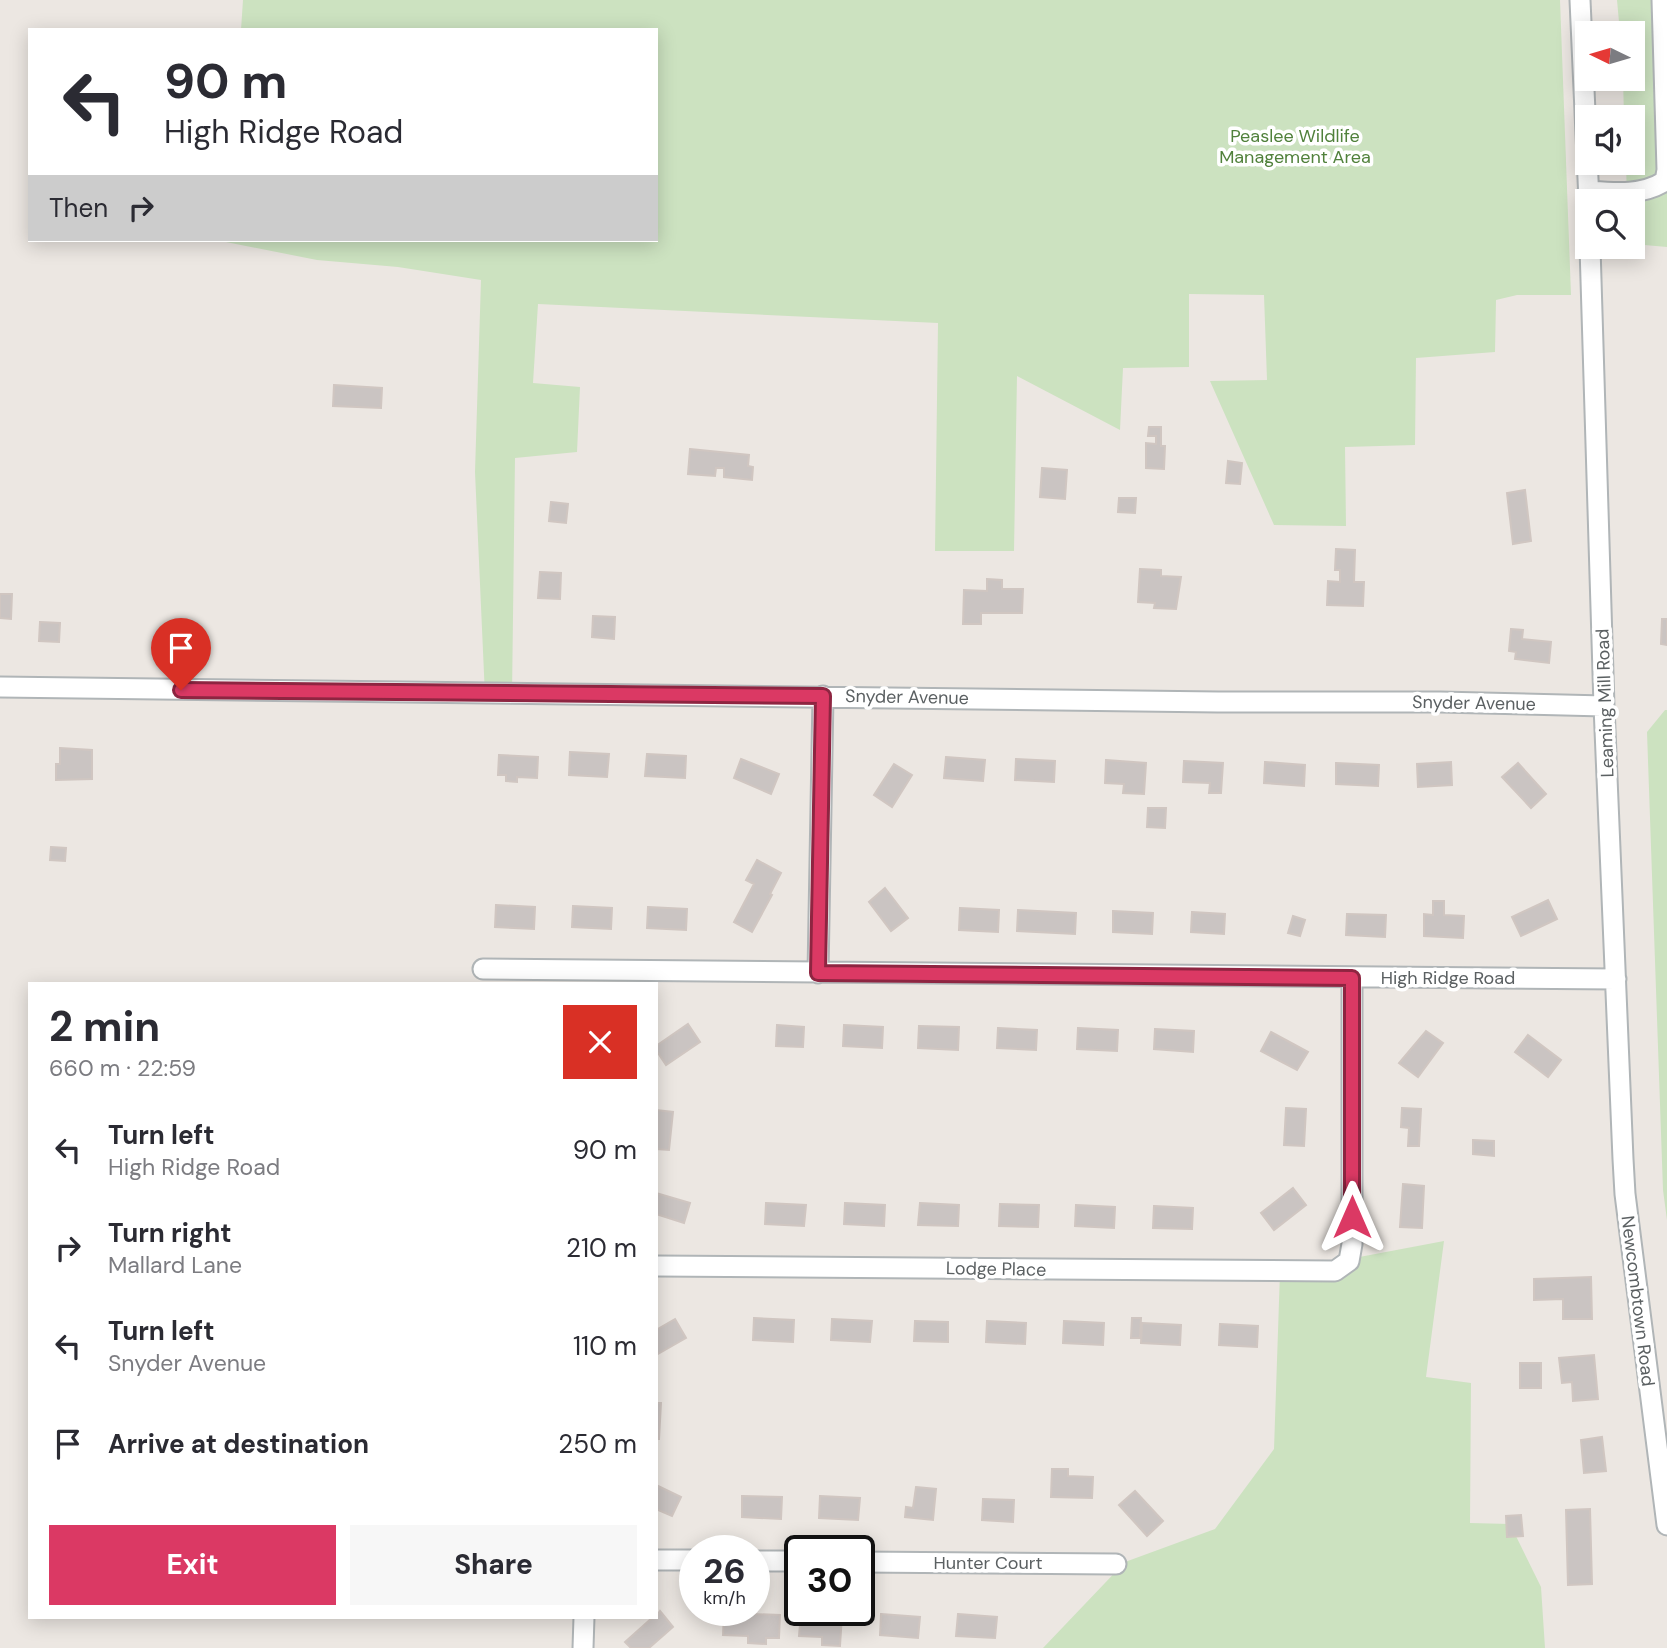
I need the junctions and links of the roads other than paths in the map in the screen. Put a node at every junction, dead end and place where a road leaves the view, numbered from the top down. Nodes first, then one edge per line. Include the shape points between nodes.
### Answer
1 (1580, 0) edge
2 (1662, 0) edge
3 (1667, 176) edge
4 (1588, 189) edge
5 (1645, 189) edge
6 (1590, 259) edge
7 (0, 687) edge
8 (823, 696) junction
9 (1604, 706) junction
10 (483, 969) dead end
11 (818, 973) junction
12 (611, 977) edge
13 (1352, 978) junction
14 (1616, 979) junction
15 (1623, 1159) joint
16 (658, 1266) edge
17 (1667, 1525) edge
18 (658, 1560) edge
19 (679, 1560) edge
20 (875, 1562) edge
21 (1116, 1564) dead end
22 (584, 1619) edge
23 (583, 1648) edge

1 - 4 street
2 - 3 street
3 - 5 street via 1658,186
6 - 9 street, Leaming Mill Road
7 - 8 street, Snyder Avenue
8 - 9 street, Snyder Avenue
8 - 11 street
9 - 14 street, Leaming Mill Road
10 - 12 street, High Ridge Road
11 - 12 street, High Ridge Road
11 - 13 street, High Ridge Road
13 - 14 street, High Ridge Road
13 - 16 street, Lodge Place via 1352,1244 1349,1261 1335,1270
14 - 15 street, Leaming Mill Road
15 - 17 street, Newcombtown Road
18 - 19 street
20 - 21 street, Hunter Court
22 - 23 street

